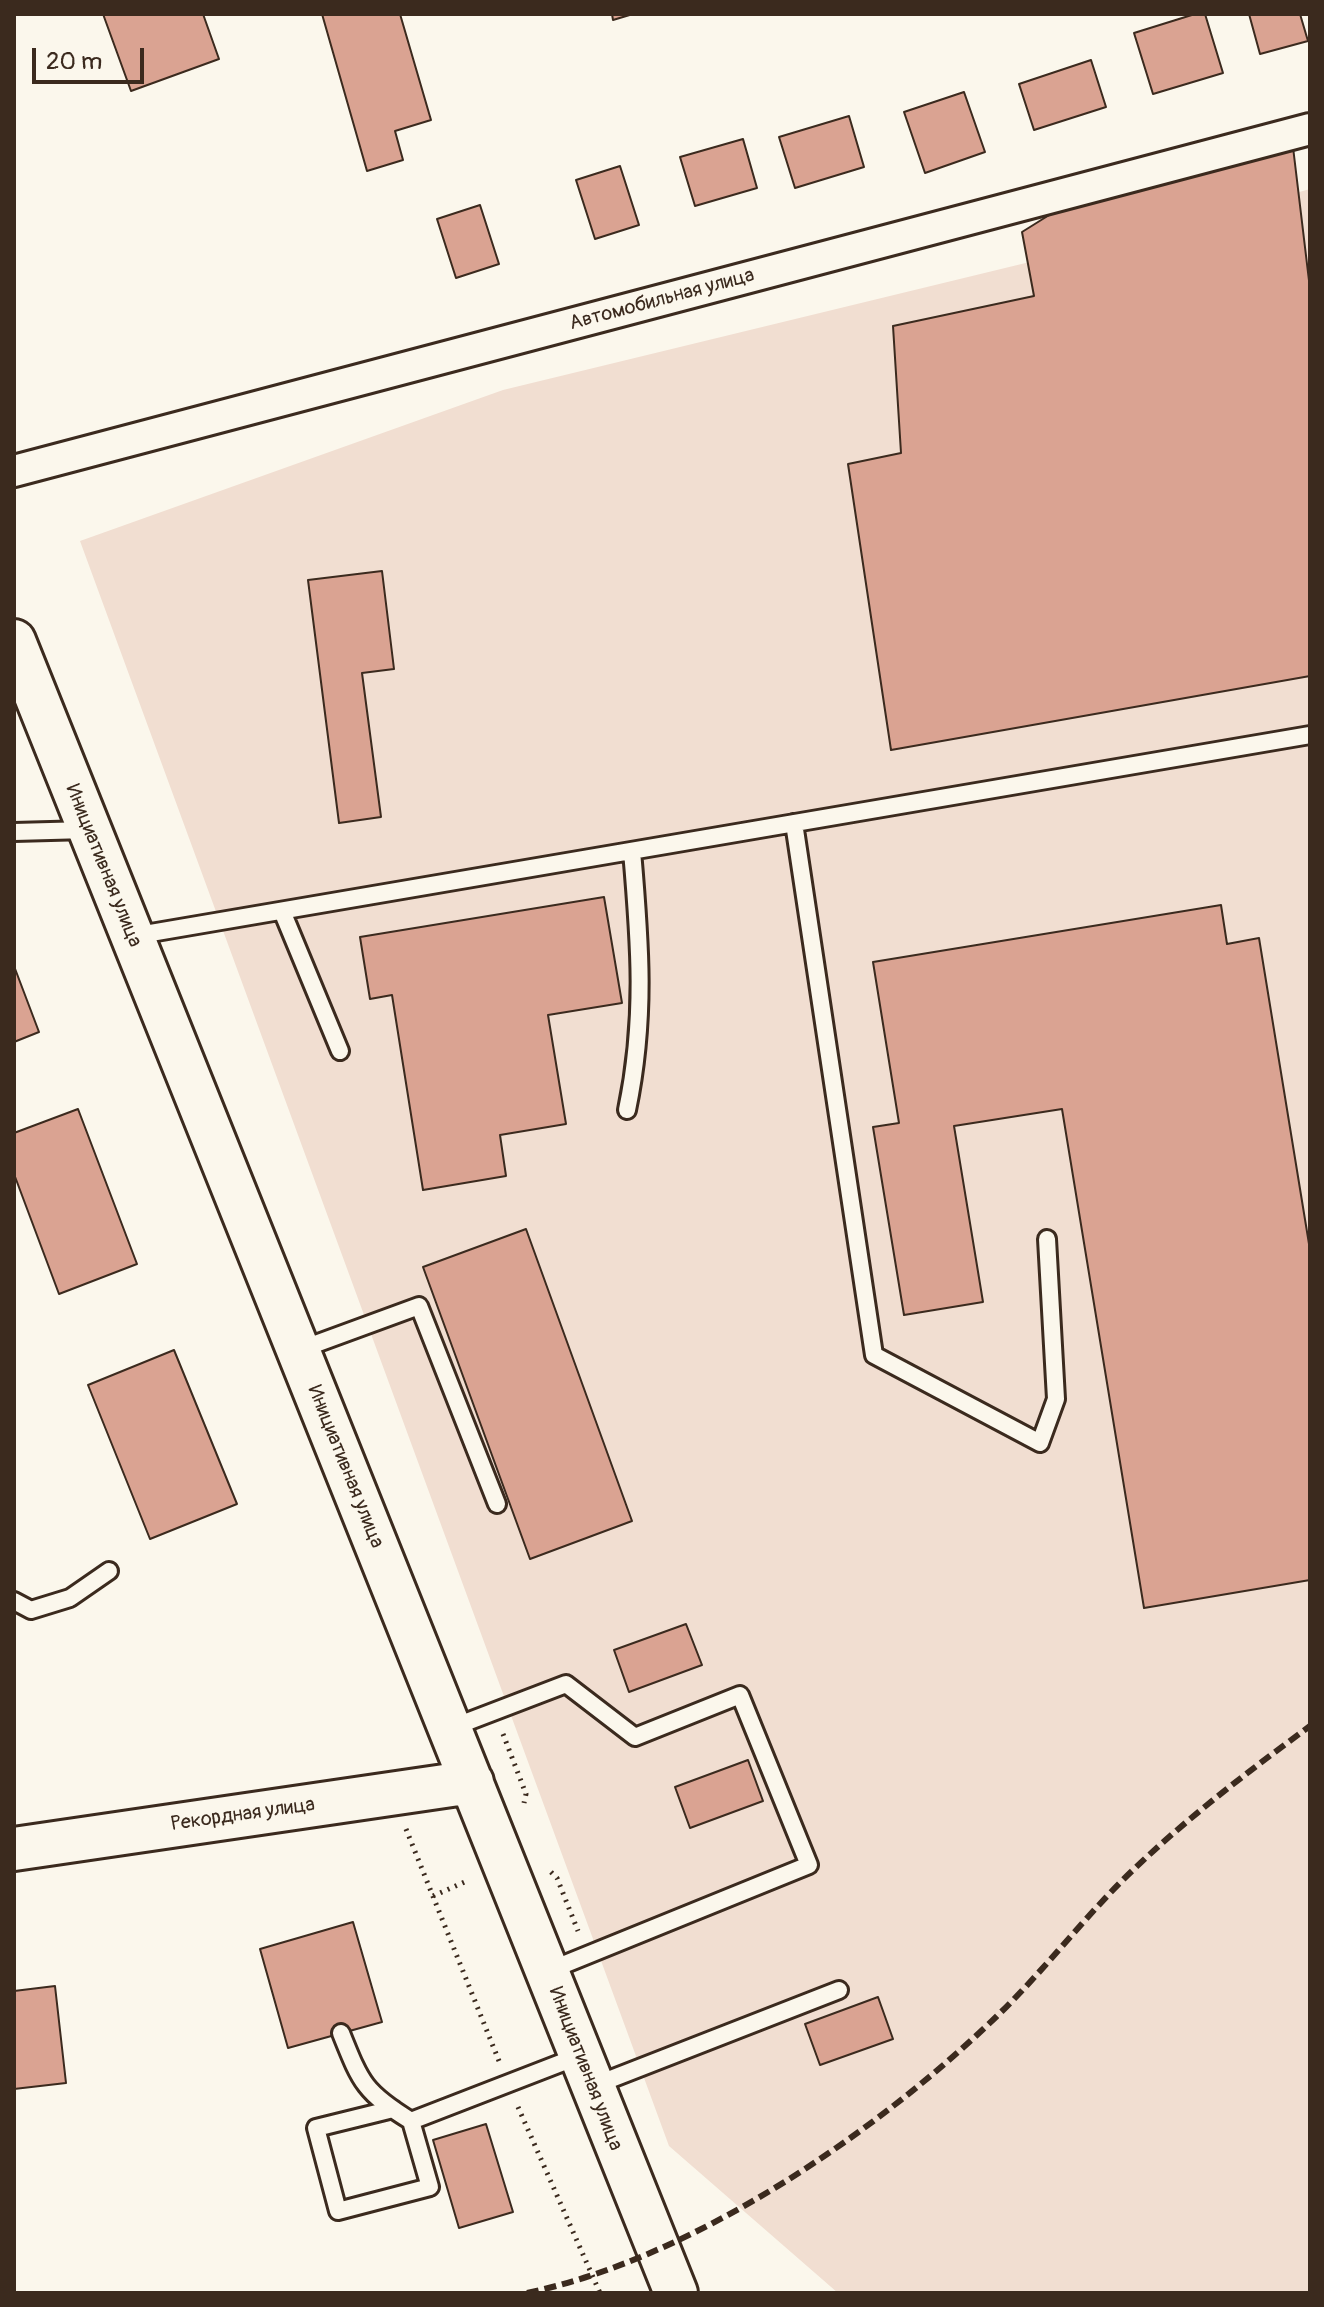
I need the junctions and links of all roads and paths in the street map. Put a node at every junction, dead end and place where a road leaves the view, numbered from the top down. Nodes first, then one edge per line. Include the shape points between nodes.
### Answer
1 (1310, 129) edge
2 (14, 471) edge
3 (14, 641) edge
4 (1310, 735) edge
5 (794, 823) junction
6 (88, 830) junction
7 (14, 832) edge
8 (632, 851) junction
9 (282, 911) junction
10 (130, 937) junction
11 (340, 1051) dead end
12 (627, 1110) dead end
13 (1047, 1239) dead end
14 (298, 1351) junction
15 (497, 1504) dead end
16 (109, 1571) dead end
17 (14, 1601) edge
18 (451, 1728) junction
19 (472, 1782) junction
20 (392, 1794) junction
21 (14, 1849) edge
22 (547, 1971) junction
23 (839, 1990) dead end
24 (341, 2033) dead end
25 (586, 2072) junction
26 (508, 2084) junction
27 (393, 2109) junction
28 (411, 2121) junction
29 (600, 2293) edge
30 (676, 2293) edge

1 - 2 street, Автомобильная улица
3 - 6 main road, Инициативная улица
4 - 5 lane
5 - 8 lane
5 - 13 lane via 874,1355 1040,1443 1056,1399
6 - 7 lane
6 - 10 main road, Инициативная улица
8 - 9 lane
8 - 12 lane via 642,965 638,1054
9 - 10 lane
9 - 11 lane
10 - 14 main road, Инициативная улица
14 - 15 lane via 419,1306
14 - 18 main road, Инициативная улица
16 - 17 lane via 70,1598 31,1610
18 - 19 main road, Инициативная улица
18 - 22 lane via 566,1684 635,1737 740,1695 809,1865
19 - 20 main road, Рекордная улица
19 - 22 main road, Инициативная улица
20 - 21 main road, Рекордная улица
20 - 26 path
22 - 25 main road, Инициативная улица
23 - 25 lane
24 - 27 lane via 359,2078
25 - 26 lane
25 - 30 main road, Инициативная улица
26 - 28 lane
26 - 29 path
27 - 28 lane
27 - 28 lane via 316,2128 338,2211 430,2187

